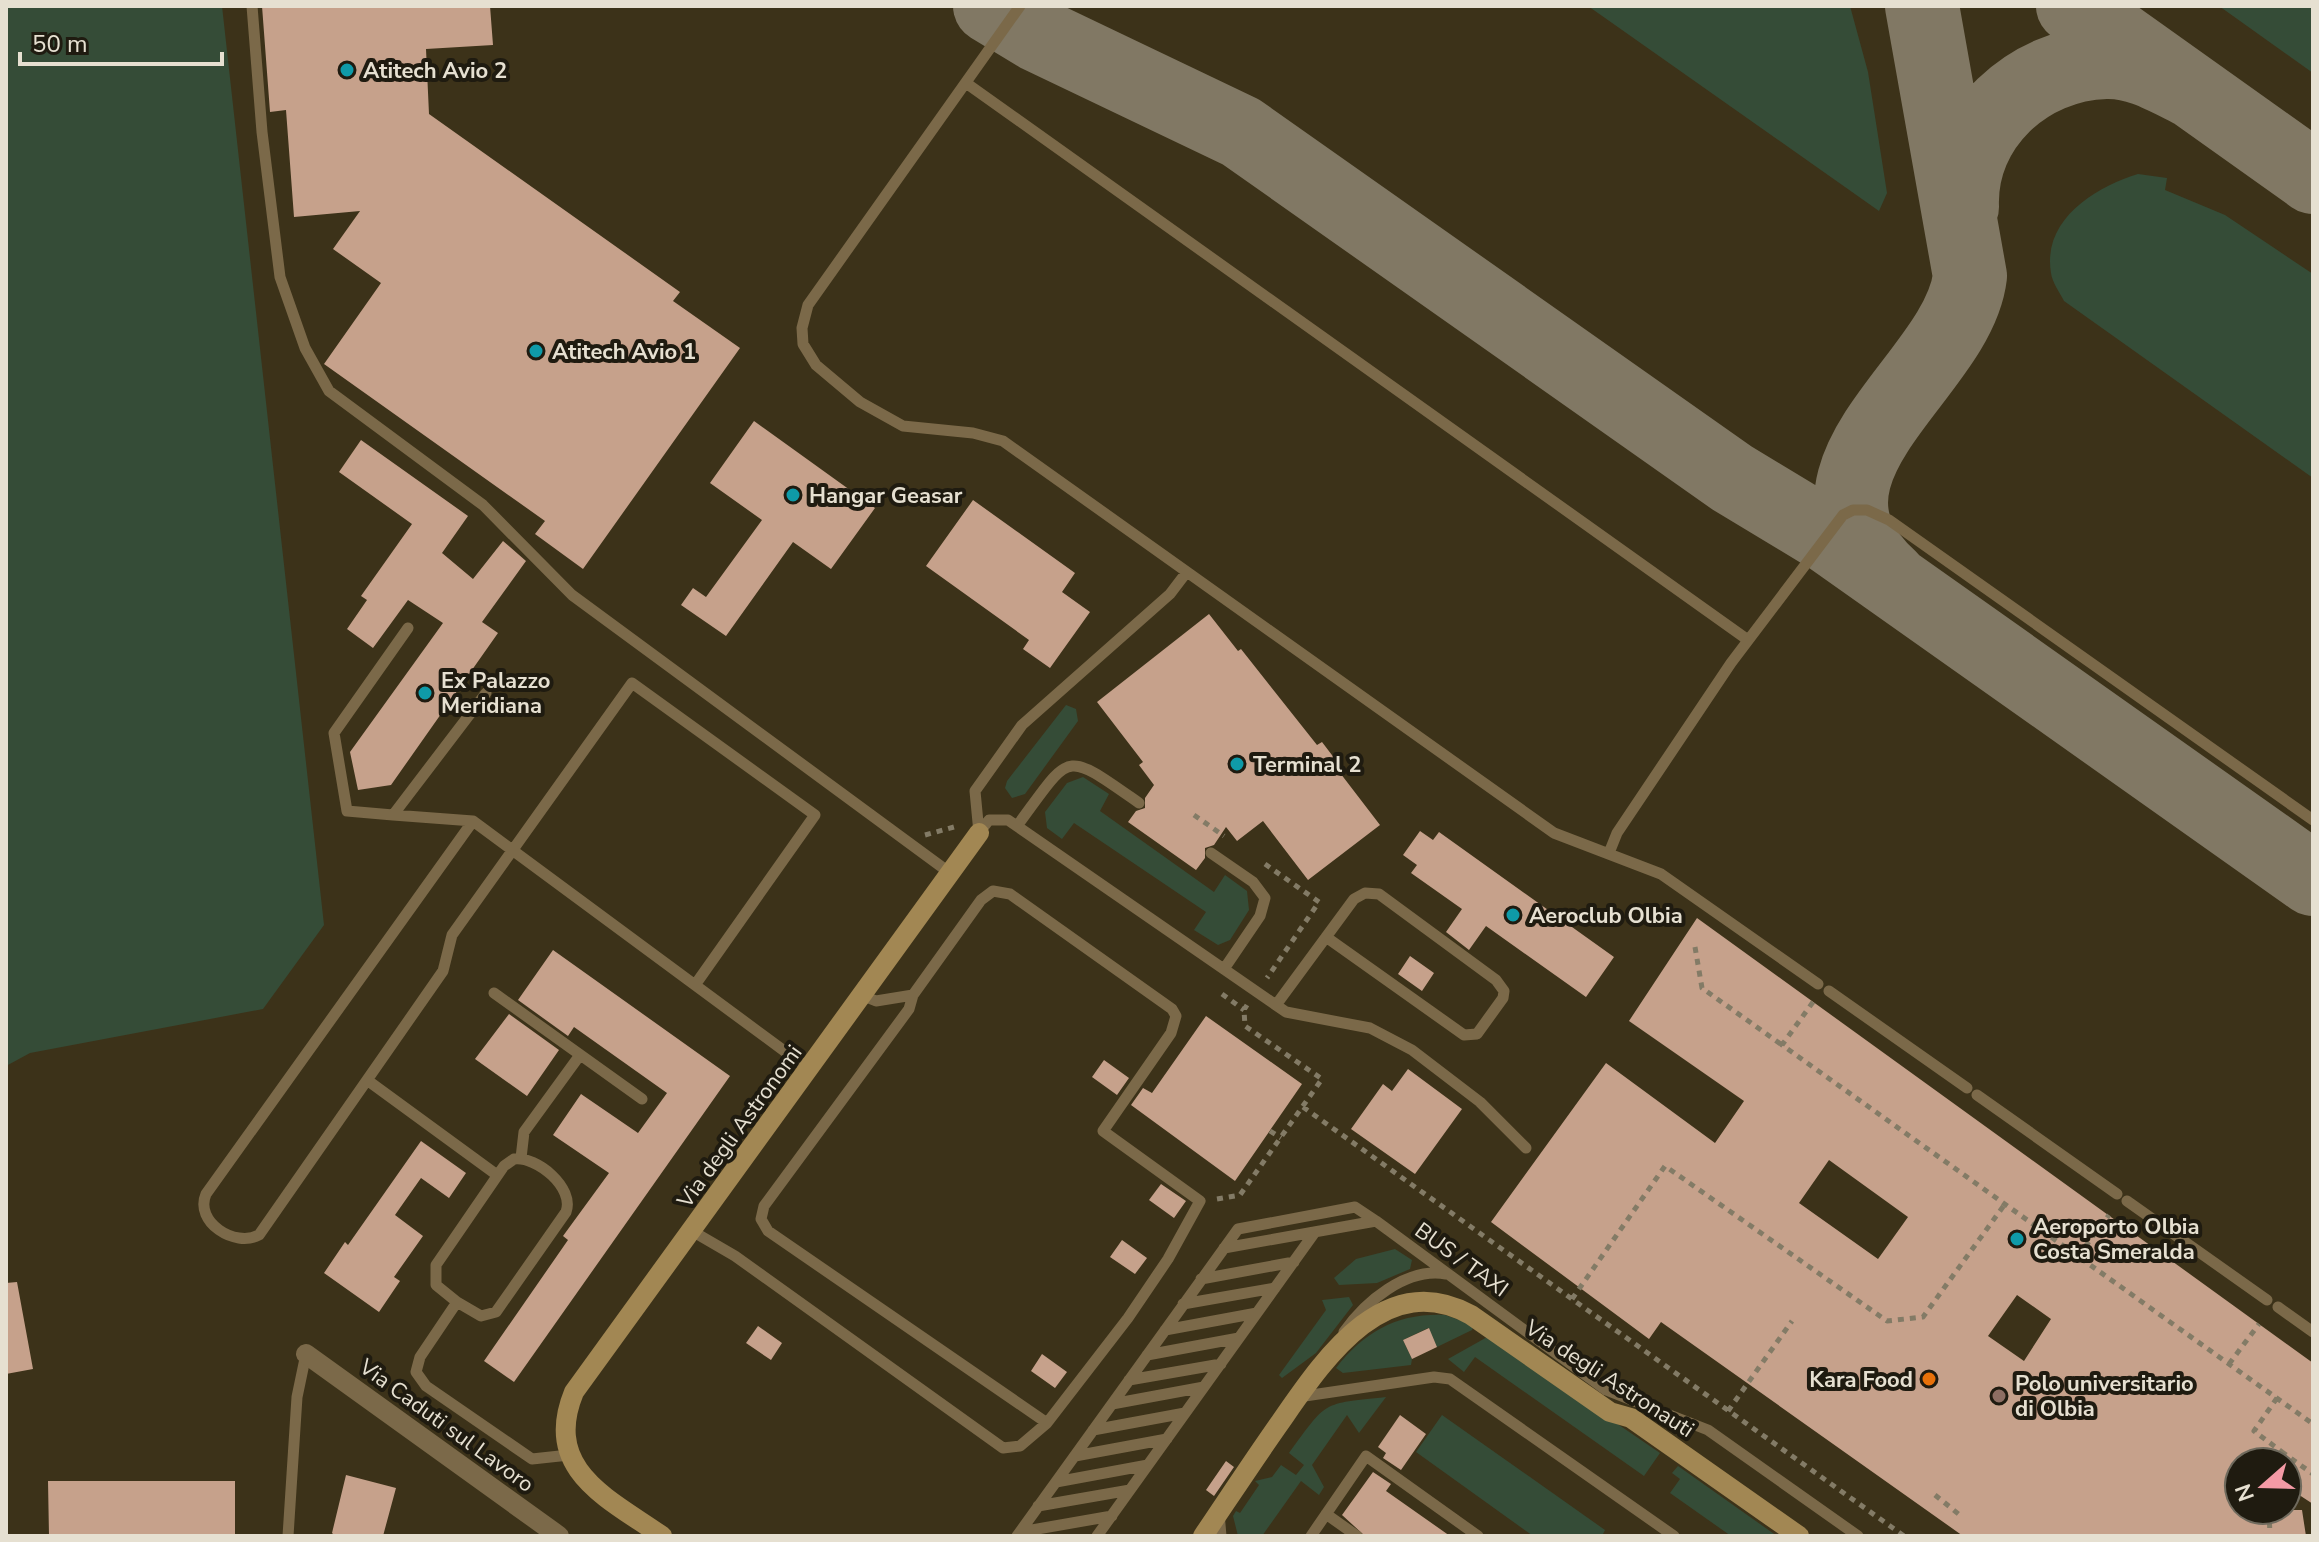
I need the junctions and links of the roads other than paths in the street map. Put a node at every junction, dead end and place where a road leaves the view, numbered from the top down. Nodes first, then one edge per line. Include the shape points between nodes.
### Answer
1 (252, 6) edge
2 (1020, 6) edge
3 (966, 83) junction
4 (1186, 573) junction
5 (408, 628) dead end
6 (1748, 640) junction
7 (486, 693) dead end
8 (1139, 803) dead end
9 (393, 815) junction
10 (2313, 820) edge
11 (473, 821) junction
12 (1017, 826) junction
13 (979, 833) junction
14 (513, 850) junction
15 (1211, 853) dead end
16 (1609, 853) junction
17 (950, 873) junction
18 (1326, 937) junction
19 (1224, 969) junction
20 (695, 985) junction
21 (494, 993) dead end
22 (861, 995) junction
23 (913, 995) junction
24 (1276, 1005) junction
25 (580, 1055) junction
26 (810, 1070) junction
27 (367, 1080) junction
28 (642, 1099) dead end
29 (1526, 1148) dead end
30 (521, 1158) junction
31 (497, 1175) junction
32 (1376, 1221) junction
33 (692, 1231) junction
34 (1315, 1232) junction
35 (1224, 1248) junction
36 (1294, 1262) junction
37 (1450, 1275) junction
38 (1201, 1279) junction
39 (1275, 1288) junction
40 (457, 1302) junction
41 (1183, 1304) junction
42 (1257, 1313) junction
43 (1165, 1330) junction
44 (2313, 1332) edge
45 (1239, 1338) junction
46 (1330, 1351) junction
47 (306, 1354) joint
48 (1147, 1355) junction
49 (1221, 1364) junction
50 (1129, 1380) junction
51 (1204, 1387) junction
52 (1298, 1397) junction
53 (1112, 1404) junction
54 (1185, 1413) junction
55 (1047, 1423) junction
56 (1093, 1430) junction
57 (1167, 1439) junction
58 (569, 1455) junction
59 (1075, 1456) junction
60 (1148, 1465) junction
61 (1056, 1482) junction
62 (1130, 1490) junction
63 (1038, 1506) junction
64 (1218, 1513) junction
65 (1326, 1514) junction
66 (1112, 1516) junction
67 (1018, 1534) edge
68 (288, 1536) edge
69 (559, 1536) edge
70 (662, 1536) edge
71 (1097, 1536) edge
72 (1203, 1536) edge
73 (1221, 1536) edge
74 (1311, 1536) edge
75 (1357, 1536) edge
76 (1478, 1536) edge
77 (1674, 1536) edge
78 (1799, 1536) edge
79 (1858, 1536) edge

1 - 17 lane via 280,277 305,348 329,391 483,505 572,595
2 - 3 lane
3 - 4 lane via 808,305 803,344 816,365 860,402 903,426 1003,441
3 - 6 lane
4 - 13 lane via 1170,594 1022,725 975,791
4 - 16 lane via 1554,833
5 - 9 lane via 334,733 347,811
6 - 10 lane via 1843,515 1867,510 1889,520
6 - 16 lane via 1617,833
7 - 9 lane
8 - 12 lane via 1087,767 1071,765 1055,774
9 - 11 lane
11 - 14 lane
11 - 27 lane via 206,1194 203,1212 208,1220 243,1242 259,1235
12 - 13 lane via 996,818
12 - 19 lane
13 - 17 street, Via degli Astronomi
14 - 20 lane
14 - 20 lane via 632,683 815,815
14 - 27 lane via 452,935 443,971
15 - 19 lane via 1253,882 1265,898 1260,916
16 - 44 lane via 1661,874
17 - 22 street, Via degli Astronomi
18 - 18 lane via 1354,899 1379,894 1496,980 1503,998 1477,1034 1464,1035
18 - 24 lane
19 - 24 lane
20 - 26 lane
21 - 25 lane
22 - 23 lane via 876,1001
22 - 26 street, Via degli Astronomi
23 - 55 lane via 909,1009 761,1219 768,1231
23 - 55 lane via 981,900 1002,890 1164,1002 1176,1016 1171,1033 1103,1131 1200,1201 1128,1318
24 - 29 lane via 1300,1017 1370,1028 1390,1037 1480,1102
25 - 28 lane
25 - 30 lane via 524,1132
26 - 33 street, Via degli Astronomi
27 - 31 lane
30 - 31 lane via 509,1161
30 - 40 lane via 565,1190 566,1212 496,1312 481,1316
31 - 40 lane via 433,1273 436,1285
32 - 34 lane
32 - 35 lane, BUS / TAXI via 1355,1207 1238,1229
32 - 37 lane, BUS / TAXI
33 - 55 lane via 735,1256 1003,1448 1020,1446
33 - 58 street, Via degli Astronomi via 574,1392 565,1423
34 - 35 lane
34 - 36 lane
35 - 38 lane, BUS / TAXI
36 - 38 lane
36 - 39 lane
37 - 46 lane via 1426,1274 1379,1296
37 - 79 lane, BUS / TAXI via 1606,1390 1708,1430
38 - 41 lane, BUS / TAXI
39 - 41 lane
39 - 42 lane
40 - 58 lane via 416,1364 420,1380 532,1459
41 - 43 lane, BUS / TAXI
42 - 43 lane
42 - 45 lane
43 - 48 lane, BUS / TAXI
45 - 48 lane
45 - 49 lane
46 - 52 street, Via degli Astronauti
46 - 78 street, Via degli Astronauti via 1374,1317 1404,1305 1458,1308 1610,1412 1631,1418
47 - 68 lane via 297,1397
47 - 69 street, Via Caduti sul Lavoro
48 - 50 lane, BUS / TAXI
49 - 50 lane
49 - 51 lane
50 - 53 lane, BUS / TAXI
51 - 53 lane
51 - 54 lane
52 - 64 street, Via degli Astronauti
52 - 77 lane via 1450,1379
53 - 56 lane, BUS / TAXI
54 - 56 lane
54 - 57 lane
56 - 59 lane, BUS / TAXI
57 - 59 lane
57 - 60 lane
58 - 70 street via 594,1488
59 - 61 lane, BUS / TAXI
60 - 61 lane
60 - 62 lane
61 - 63 lane, BUS / TAXI
62 - 63 lane
62 - 66 lane
63 - 67 lane, BUS / TAXI
64 - 72 street, Via degli Astronauti
64 - 73 lane
65 - 74 lane
65 - 75 lane
65 - 76 lane via 1366,1456
66 - 67 lane
66 - 71 lane

